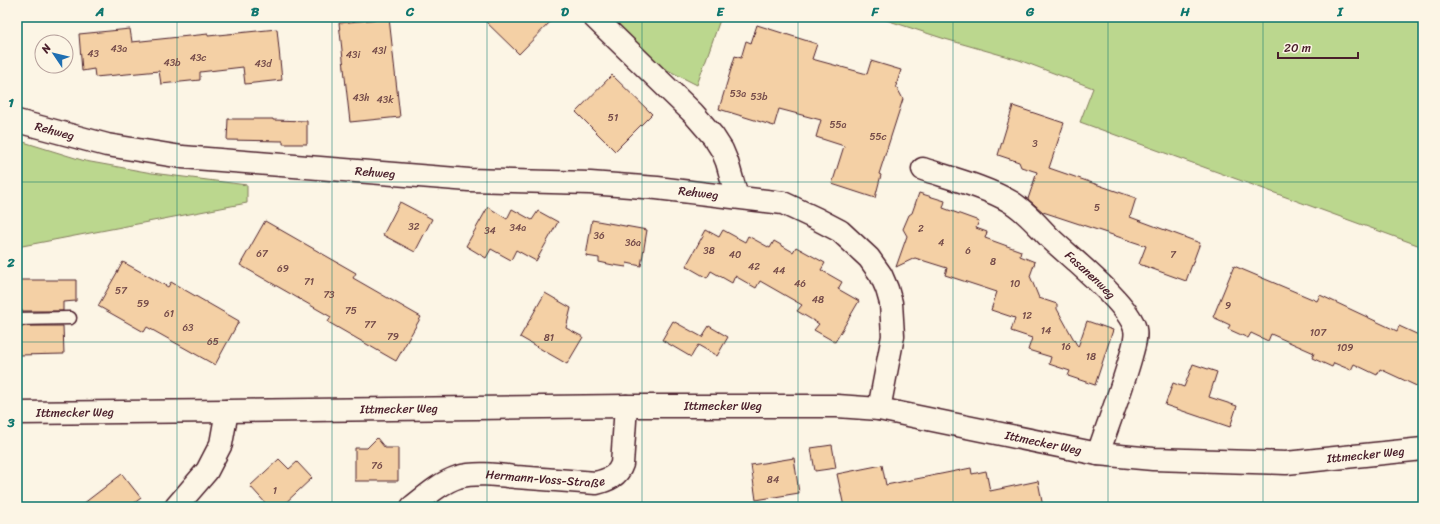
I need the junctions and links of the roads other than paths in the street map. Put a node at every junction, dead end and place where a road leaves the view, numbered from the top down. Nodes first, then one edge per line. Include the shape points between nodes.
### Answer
1 (594, 17) edge
2 (17, 121) edge
3 (923, 169) dead end
4 (737, 197) junction
5 (70, 318) dead end
6 (17, 320) edge
7 (626, 406) junction
8 (879, 409) junction
9 (227, 411) junction
10 (17, 412) edge
11 (1423, 449) edge
12 (1098, 454) junction
13 (176, 507) edge
14 (412, 507) edge

1 - 4 street, Rehweg via 693,113 713,136 727,162
2 - 4 street, Rehweg via 107,145 182,157 469,180 650,187
3 - 12 street, Fasanenweg via 1010,201 1111,294 1130,316 1136,330 1135,339
4 - 8 street, Rehweg via 783,204 817,219 840,232 869,258 887,289 891,303 893,336
5 - 6 lane
7 - 8 street, Ittmecker Weg via 837,406
7 - 9 street, Ittmecker Weg
7 - 14 street, Hermann-Voss-Straße via 622,464 620,470 607,480 596,483 471,475 447,482
8 - 12 street, Ittmecker Weg
9 - 10 street, Ittmecker Weg
9 - 13 street via 221,444 207,471
11 - 12 street, Ittmecker Weg via 1286,463 1153,459

